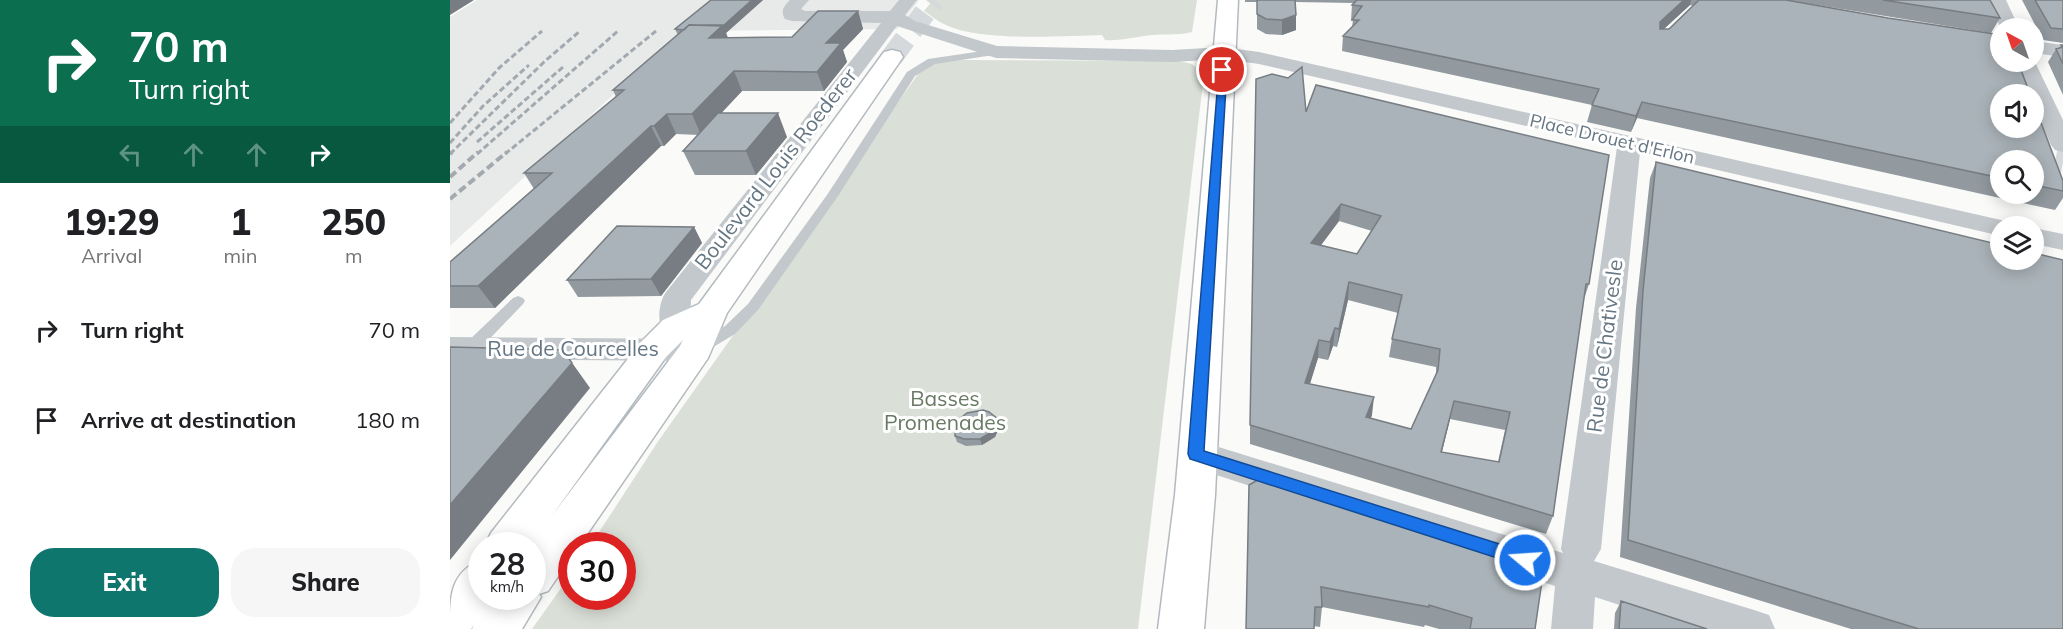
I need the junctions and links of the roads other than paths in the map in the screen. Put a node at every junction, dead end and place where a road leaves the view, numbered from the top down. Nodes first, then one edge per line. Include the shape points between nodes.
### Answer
1 (800, 0) edge
2 (908, 0) edge
3 (1228, 0) edge
4 (1997, 0) edge
5 (895, 17) junction
6 (2000, 18) edge
7 (924, 30) junction
8 (965, 42) junction
9 (2044, 48) edge
10 (2063, 51) edge
11 (996, 52) junction
12 (880, 54) junction
13 (932, 61) junction
14 (1223, 62) junction
15 (2030, 72) edge
16 (1629, 142) junction
17 (2063, 145) edge
18 (1990, 225) edge
19 (2063, 232) edge
20 (2044, 238) edge
21 (2063, 243) edge
22 (518, 301) dead end
23 (675, 342) junction
24 (460, 348) edge
25 (1196, 454) junction
26 (518, 532) edge
27 (546, 554) edge
28 (1579, 561) junction
29 (468, 596) edge
30 (509, 610) edge
31 (450, 620) edge
32 (495, 629) edge
33 (1181, 629) edge
34 (1572, 629) edge
35 (1754, 629) edge

1 - 5 street via 792,8 792,15
2 - 5 street, Boulevard Louis Roederer
3 - 14 main road
4 - 6 street
5 - 7 street, Place Drouet d'Erlon
5 - 12 street, Boulevard Louis Roederer
7 - 8 street, Place Drouet d'Erlon
7 - 12 street via 904,33
8 - 11 street, Place Drouet d'Erlon
8 - 13 lane
9 - 10 street
11 - 13 lane
11 - 14 street, Place Drouet d'Erlon via 1172,56
12 - 23 main road, Boulevard Louis Roederer via 711,312
12 - 23 street, Boulevard Louis Roederer via 676,299
13 - 23 lane via 910,74 832,196 753,308 730,330
14 - 16 street, Place Drouet d'Erlon via 1259,58
14 - 25 main road
15 - 17 street
16 - 18 street, Place Drouet d'Erlon
16 - 28 street, Rue de Chativesle
19 - 21 street
20 - 21 street
22 - 24 lane
23 - 24 street, Rue de Courcelles
23 - 26 main road, Boulevard Louis Roederer
23 - 27 main road, Boulevard Louis Roederer
25 - 28 street via 1547,567
25 - 33 main road
28 - 34 street, Rue de Chativesle
28 - 35 street
29 - 31 main road
30 - 32 main road

